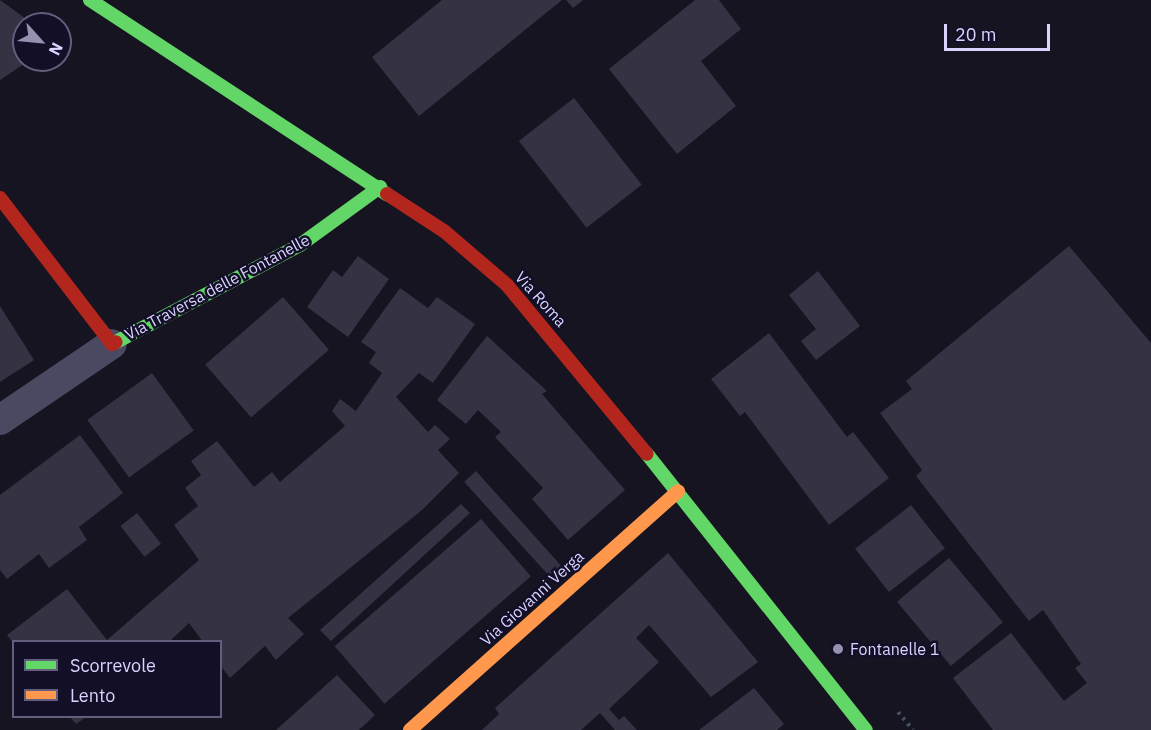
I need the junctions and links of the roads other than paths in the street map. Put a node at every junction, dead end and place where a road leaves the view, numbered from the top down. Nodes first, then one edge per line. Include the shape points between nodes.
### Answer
1 (90, 0) edge
2 (380, 187) junction
3 (0, 198) edge
4 (112, 344) junction
5 (0, 420) edge
6 (678, 491) junction
7 (410, 730) edge
8 (866, 730) edge

1 - 2 main road, Via Roma
2 - 4 main road, Via Traversa delle Fontanelle via 300,245
2 - 6 main road, Via Roma via 444,231 507,285
3 - 4 main road, Via Traversa delle Fontanelle
4 - 5 street, Via Traversa delle Fontanelle
6 - 7 main road, Via Giovanni Verga
6 - 8 main road, Via Roma

